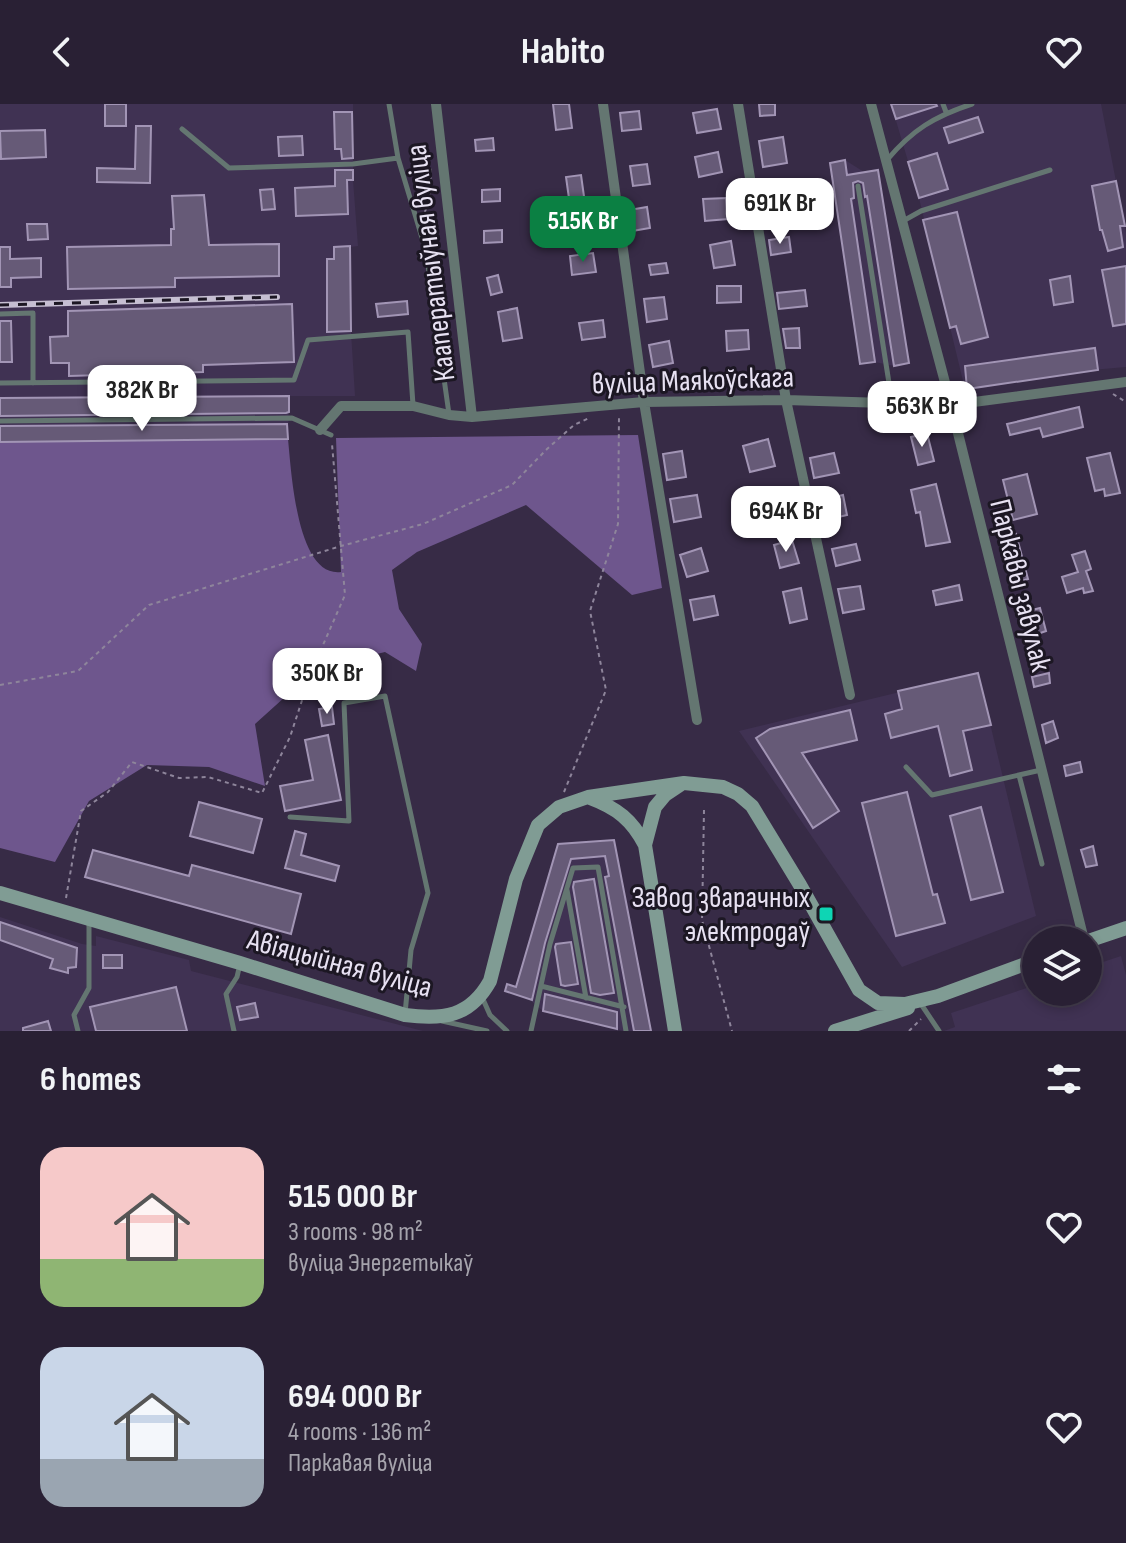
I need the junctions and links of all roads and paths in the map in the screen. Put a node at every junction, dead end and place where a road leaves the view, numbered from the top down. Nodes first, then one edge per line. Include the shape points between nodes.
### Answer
1 (389, 104) edge
2 (436, 104) edge
3 (603, 104) edge
4 (738, 104) edge
5 (871, 104) edge
6 (943, 104) edge
7 (972, 104) edge
8 (946, 112) junction
9 (182, 129) dead end
10 (398, 158) junction
11 (886, 160) junction
12 (432, 161) dead end
13 (1050, 170) dead end
14 (858, 186) dead end
15 (902, 222) junction
16 (420, 231) junction
17 (0, 314) edge
18 (1126, 382) edge
19 (0, 383) edge
20 (33, 383) junction
21 (786, 400) junction
22 (644, 402) junction
23 (892, 403) junction
24 (619, 404) junction
25 (951, 405) junction
26 (413, 406) junction
27 (449, 415) junction
28 (596, 415) dead end
29 (472, 417) junction
30 (0, 421) edge
31 (326, 432) junction
32 (341, 546) junction
33 (0, 685) edge
34 (850, 695) dead end
35 (697, 720) dead end
36 (906, 767) dead end
37 (1042, 770) junction
38 (1019, 775) junction
39 (684, 783) junction
40 (588, 797) junction
41 (557, 808) junction
42 (704, 810) dead end
43 (290, 817) dead end
44 (645, 845) junction
45 (1042, 864) dead end
46 (567, 889) junction
47 (0, 893) edge
48 (64, 911) junction
49 (89, 919) junction
50 (1082, 926) edge
51 (1126, 928) edge
52 (1102, 936) edge
53 (240, 963) junction
54 (1022, 965) edge
55 (541, 986) junction
56 (482, 996) junction
57 (938, 996) junction
58 (586, 998) junction
59 (624, 1007) junction
60 (924, 1008) junction
61 (405, 1015) junction
62 (433, 1019) junction
63 (78, 1031) edge
64 (234, 1031) edge
65 (487, 1031) edge
66 (507, 1031) edge
67 (531, 1031) edge
68 (626, 1031) edge
69 (675, 1031) edge
70 (732, 1031) edge
71 (835, 1031) edge
72 (909, 1031) edge
73 (939, 1031) edge

1 - 10 lane
2 - 29 street, Кааператыўная вуліца
3 - 22 street
4 - 21 street
5 - 11 street, Паркавы завулак
6 - 8 lane
7 - 8 lane
8 - 11 lane via 903,141
9 - 10 lane via 229,168
10 - 16 lane
11 - 15 street, Паркавы завулак
12 - 16 path
13 - 15 lane via 921,211
14 - 23 lane
15 - 25 street, Паркавы завулак
16 - 27 lane
17 - 20 lane via 33,313
18 - 25 street, вуліца Маякоўскага
19 - 20 lane
20 - 26 lane via 294,380 308,340 408,332
21 - 22 street, вуліца Маякоўскага
21 - 23 street, вуліца Маякоўскага
21 - 34 street
22 - 24 street, вуліца Маякоўскага
22 - 35 street
23 - 25 street, вуліца Маякоўскага
24 - 29 street, вуліца Маякоўскага
24 - 41 path via 618,524 590,611 606,690
25 - 37 street, Паркавы завулак
26 - 27 street, вуліца Маякоўскага
26 - 31 street, вуліца Маякоўскага via 341,406
27 - 29 street, вуліца Маякоўскага
28 - 32 path via 574,425 512,485 423,524
30 - 31 lane via 292,418
31 - 32 path
32 - 33 path via 149,605 78,671
32 - 48 path via 345,595 290,737 262,793 208,777 179,778 132,762 108,792 81,811
36 - 38 lane via 932,795
37 - 38 lane
37 - 50 street, Паркавы завулак
38 - 45 lane
39 - 40 main road
39 - 44 main road via 655,807
39 - 57 main road via 723,787 752,806 859,990 878,1003 905,1004
40 - 41 main road
40 - 44 main road via 624,815
41 - 56 main road via 538,825 516,879
42 - 70 path via 702,920
43 - 61 lane via 349,821 344,703 385,696 428,893 411,950
44 - 69 main road
46 - 55 lane
46 - 58 lane
46 - 59 lane via 573,868 598,867
47 - 48 main road, Авіяцыйная вуліца
48 - 49 main road, Авіяцыйная вуліца
49 - 53 main road, Авіяцыйная вуліца
49 - 63 lane via 89,988 74,1015
51 - 52 main road
53 - 61 main road, Авіяцыйная вуліца
53 - 64 lane via 226,994
54 - 57 main road
55 - 58 lane
55 - 67 lane
56 - 62 main road, Авіяцыйная вуліца via 470,1007
56 - 66 lane via 490,1015
57 - 60 main road
58 - 59 lane
59 - 68 lane
60 - 71 main road
60 - 72 path
60 - 73 lane
61 - 62 main road, Авіяцыйная вуліца
62 - 65 lane

